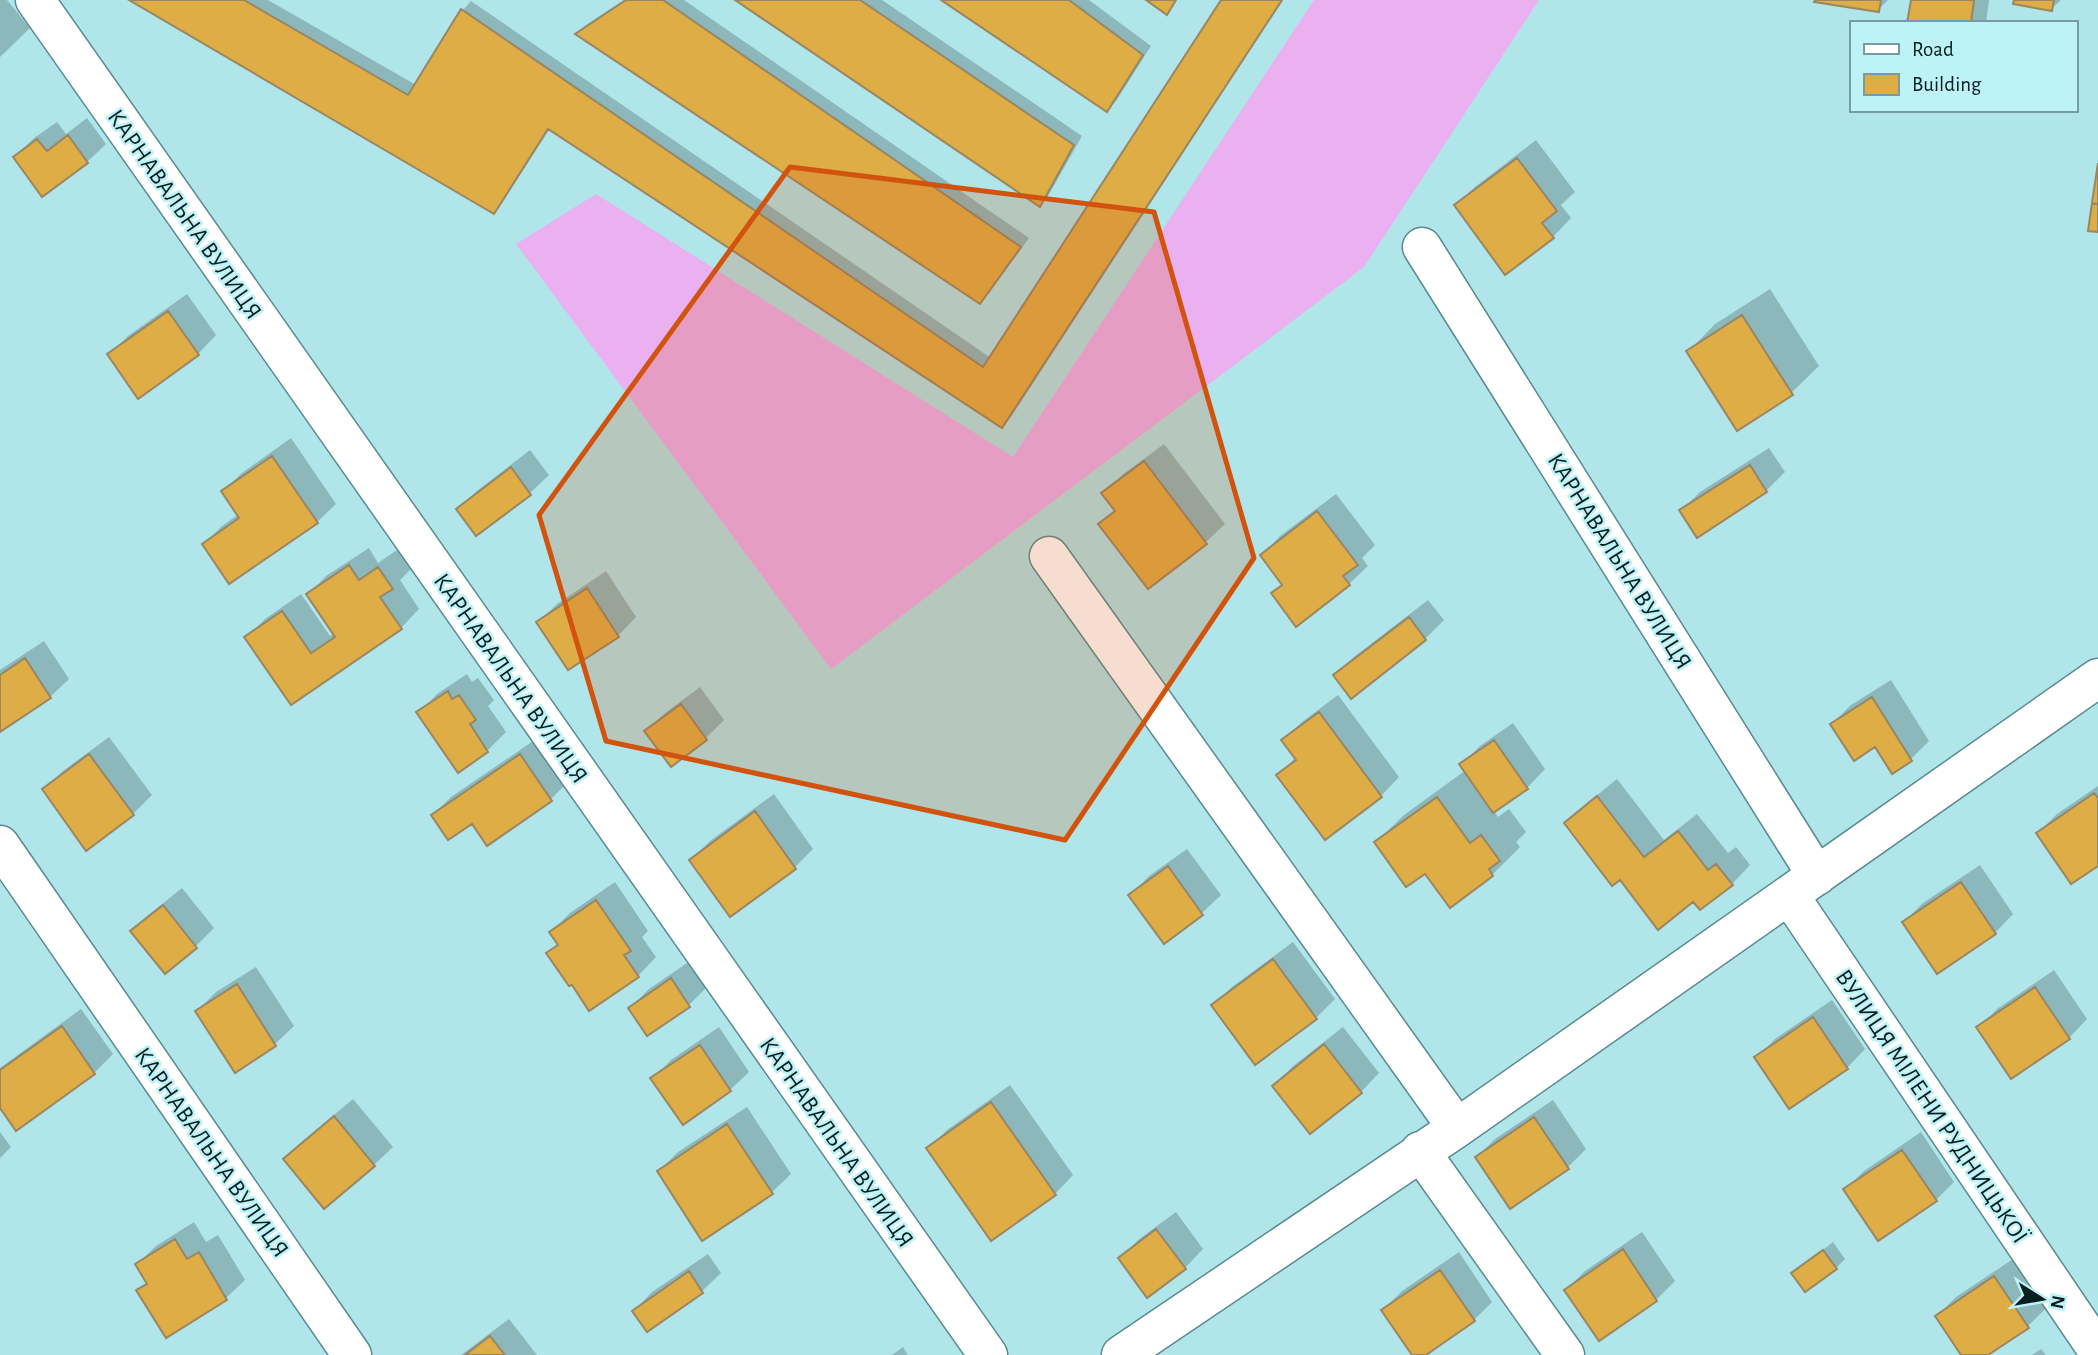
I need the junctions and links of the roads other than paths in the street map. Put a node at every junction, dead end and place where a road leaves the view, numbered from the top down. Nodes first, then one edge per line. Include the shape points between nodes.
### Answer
1 (35, 0) edge
2 (1422, 247) dead end
3 (1049, 556) dead end
4 (2098, 678) edge
5 (0, 845) edge
6 (1803, 886) junction
7 (1457, 1128) junction
8 (1420, 1152) junction
9 (2098, 1351) edge
10 (352, 1355) edge
11 (988, 1355) edge
12 (1121, 1355) edge
13 (1565, 1355) edge

1 - 11 street, КАРНАВАЛЬНА ВУЛИЦЯ
2 - 6 street, КАРНАВАЛЬНА ВУЛИЦЯ
3 - 7 street
4 - 6 street
5 - 10 street, КАРНАВАЛЬНА ВУЛИЦЯ
6 - 7 street
6 - 9 street, ВУЛИЦЯ МІЛЕНИ РУДНИЦЬКОЇ
7 - 8 street
8 - 12 street
8 - 13 street

